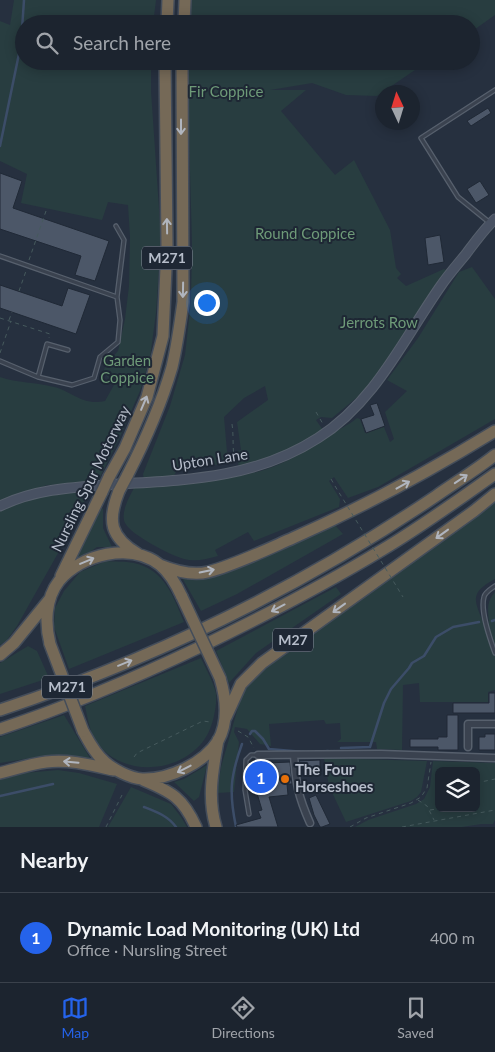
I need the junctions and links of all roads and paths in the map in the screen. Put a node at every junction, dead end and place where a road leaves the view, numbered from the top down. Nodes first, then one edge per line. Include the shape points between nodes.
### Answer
1 (168, 0) edge
2 (185, 0) edge
3 (167, 15) edge
4 (184, 15) edge
5 (165, 70) edge
6 (182, 70) edge
7 (495, 90) edge
8 (46, 211) dead end
9 (493, 221) edge
10 (116, 226) dead end
11 (0, 256) edge
12 (27, 266) junction
13 (19, 292) dead end
14 (117, 297) junction
15 (12, 312) dead end
16 (0, 318) edge
17 (10, 321) junction
18 (47, 344) junction
19 (68, 350) dead end
20 (0, 353) edge
21 (0, 362) edge
22 (38, 377) junction
23 (316, 412) dead end
24 (232, 424) dead end
25 (328, 431) junction
26 (495, 431) edge
27 (495, 455) edge
28 (238, 472) junction
29 (495, 474) edge
30 (331, 479) dead end
31 (495, 494) edge
32 (0, 506) edge
33 (143, 556) junction
34 (160, 565) junction
35 (58, 582) junction
36 (495, 586) edge
37 (402, 597) dead end
38 (50, 599) junction
39 (495, 653) edge
40 (0, 655) edge
41 (0, 710) edge
42 (226, 717) junction
43 (210, 722) dead end
44 (495, 724) edge
45 (0, 729) edge
46 (238, 731) dead end
47 (218, 740) junction
48 (468, 747) dead end
49 (294, 754) junction
50 (258, 755) junction
51 (432, 756) junction
52 (134, 758) dead end
53 (495, 758) edge
54 (119, 772) junction
55 (0, 773) edge
56 (142, 779) junction
57 (495, 779) edge
58 (480, 782) edge
59 (122, 795) dead end
60 (418, 799) junction
61 (435, 809) edge
62 (429, 810) junction
63 (495, 810) edge
64 (249, 814) dead end
65 (434, 820) junction
66 (310, 823) dead end
67 (106, 827) edge
68 (196, 827) edge
69 (216, 827) edge
70 (350, 827) edge
71 (402, 827) edge

1 - 3 highway
2 - 4 highway
35 -> 5 highway, Nursling Spur Motorway / M271, bridge via 147,397 163,336 167,245
6 -> 33 highway, Nursling Spur Motorway / M271, bridge via 183,302 178,334 172,366 157,412 119,490 112,514 115,532 123,544
7 - 9 lane via 421,138 458,197
8 - 12 path
9 - 25 street, Upton Lane via 441,286 366,398
10 - 14 lane via 124,240
11 - 12 lane
12 - 13 path
12 - 14 lane
14 - 22 lane via 118,342 100,357 94,378 72,385
15 - 17 path
16 - 17 path
17 - 18 path via 50,334
17 - 20 path
18 - 19 lane
18 - 22 lane
21 - 22 lane
23 - 25 path
24 - 28 path via 233,454
25 - 28 street, Upton Lane via 295,452
34 -> 26 highway via 177,572 207,572 258,553 381,496
41 -> 27 highway via 141,657 233,615 399,521
28 - 32 street, Upton Lane via 191,479 61,488
29 -> 45 highway, M27 via 384,549 243,626 137,677
30 - 37 path, bridge
31 -> 42 highway, M27 via 262,663 241,684
33 - 34 highway, M271
35 -> 33 highway, M271 via 72,568 87,560 107,554
34 - 42 highway, M271, bridge via 177,586 220,678
35 - 38 highway, M271
36 - 39 lane via 484,597 485,619
38 - 40 highway
38 - 54 highway, M271, bridge via 46,629 84,731 97,755
42 - 47 highway, M271
43 - 52 path via 203,721 137,753
44 - 48 street via 468,724
46 - 50 path via 248,737
47 -> 56 highway, M271 via 187,768 161,777
47 - 69 highway, M271 via 211,782
49 - 50 street
49 - 51 street
49 - 66 street via 299,798
50 - 64 lane via 251,755 246,760 245,790
51 - 53 street
51 - 60 path via 427,788
54 -> 55 highway via 60,761
54 - 56 highway, M271
56 - 68 highway, M271 via 180,800
57 - 58 path
59 - 67 path
60 - 62 path
60 - 70 path
61 - 62 path
62 - 65 path
63 - 65 path
65 - 71 path

